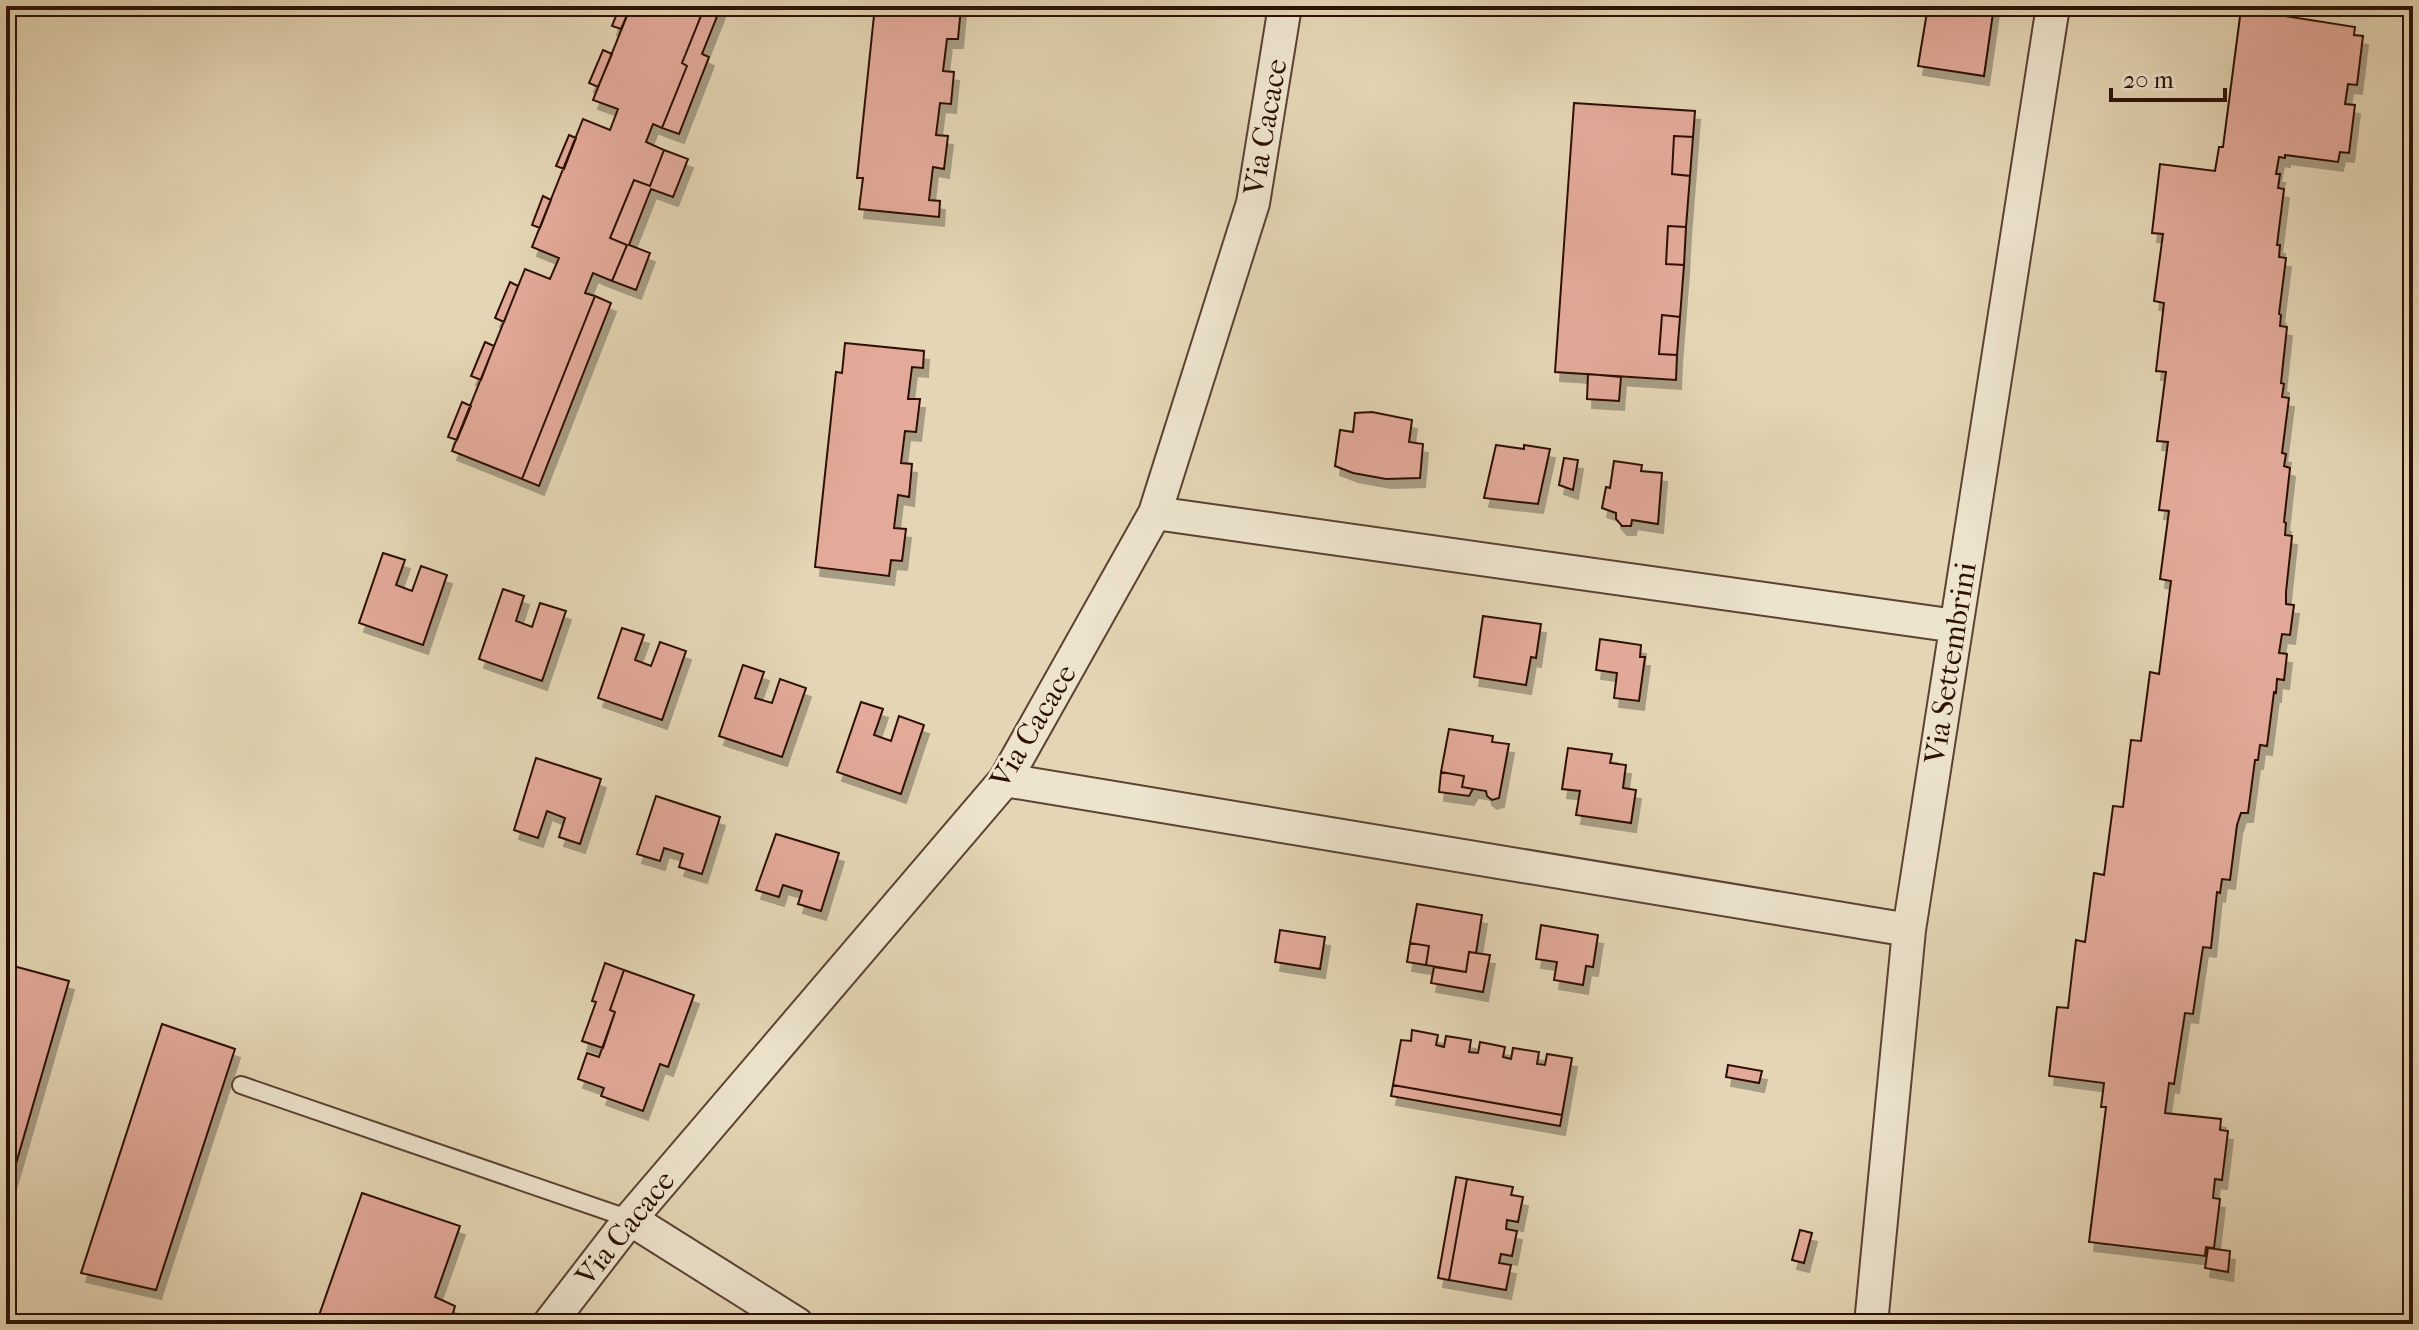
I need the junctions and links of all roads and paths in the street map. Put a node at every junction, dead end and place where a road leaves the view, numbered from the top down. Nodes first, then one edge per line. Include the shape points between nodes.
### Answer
1 (1285, 6) edge
2 (2053, 6) edge
3 (1155, 513) junction
4 (1956, 626) junction
5 (1005, 780) junction
6 (1909, 930) junction
7 (241, 1085) dead end
8 (630, 1219) junction
9 (549, 1324) edge
10 (797, 1324) edge
11 (1871, 1324) edge

1 - 3 street, Via Cacace via 1253,203
2 - 4 street, Via Settembrini
3 - 4 street
3 - 5 street, Via Cacace
4 - 6 street, Via Settembrini
5 - 6 street
5 - 8 street, Via Cacace
6 - 11 street, Via Settembrini
7 - 8 lane
8 - 9 street, Via Cacace
8 - 10 street

